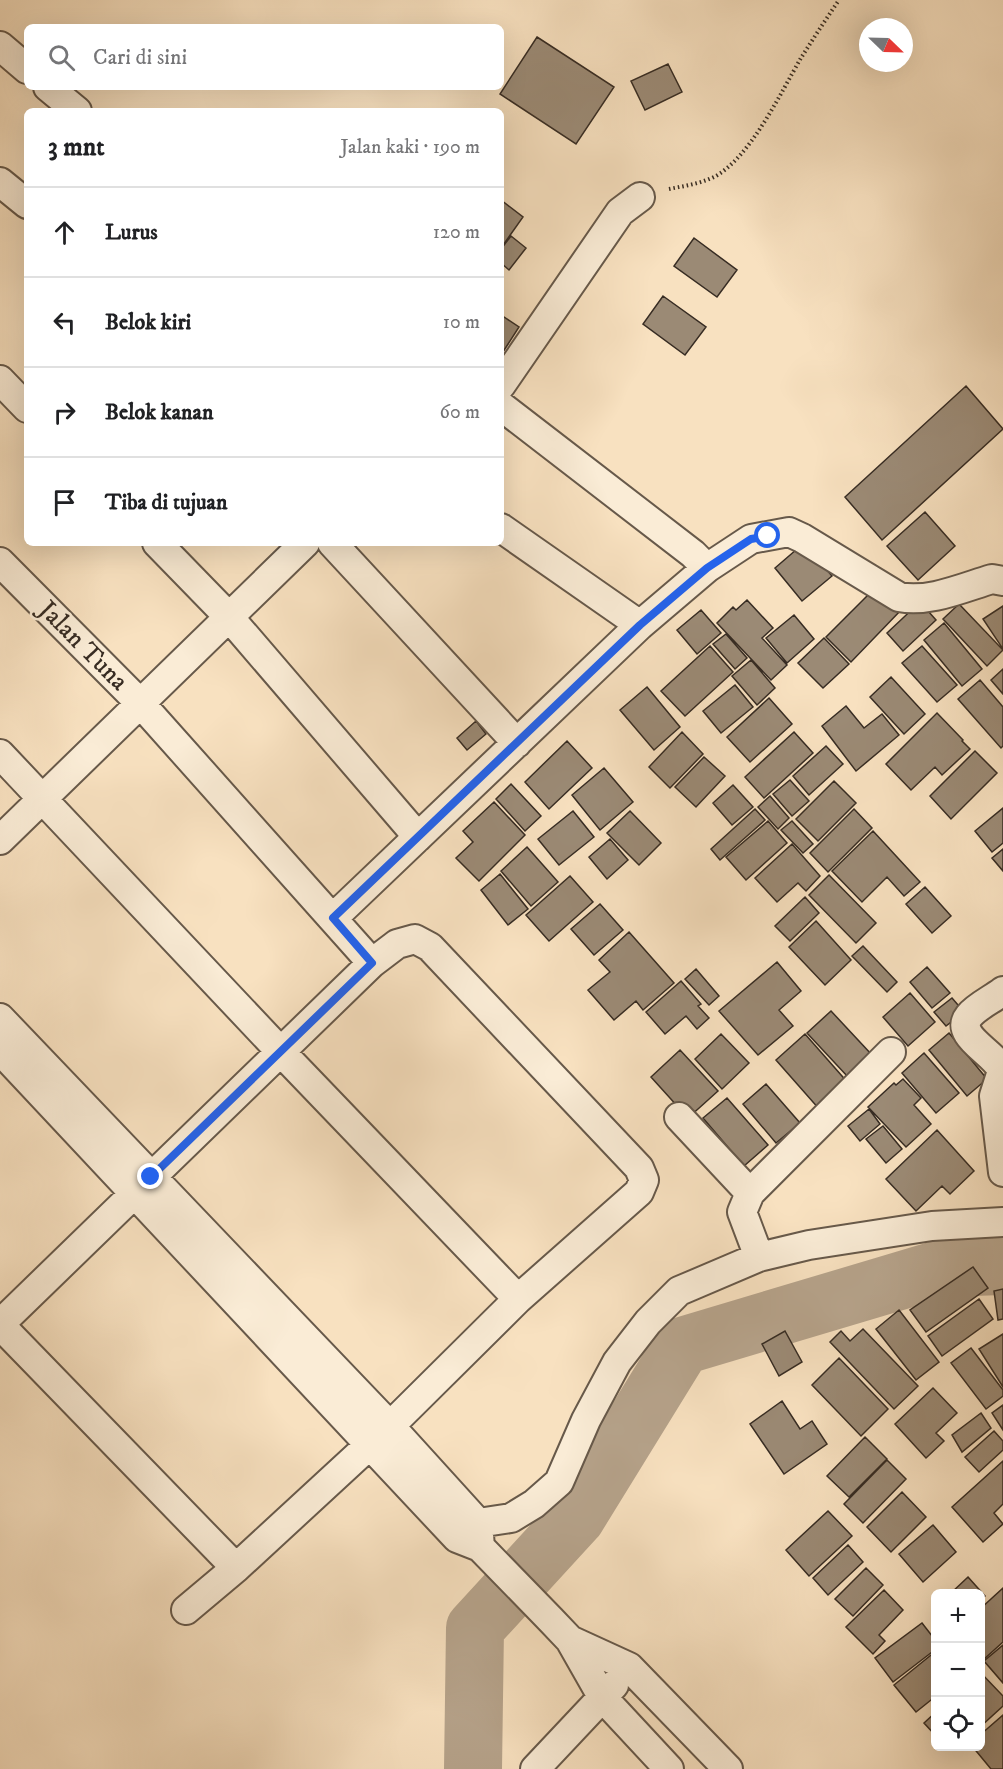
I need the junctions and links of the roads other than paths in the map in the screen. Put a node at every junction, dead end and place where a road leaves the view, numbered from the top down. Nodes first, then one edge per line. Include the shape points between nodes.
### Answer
1 (0, 46) edge
2 (24, 66) edge
3 (52, 90) edge
4 (73, 108) edge
5 (0, 182) edge
6 (639, 197) road end
7 (24, 202) edge
8 (0, 380) edge
9 (504, 381) edge
10 (24, 405) edge
11 (504, 408) edge
12 (504, 530) edge
13 (160, 546) edge
14 (302, 546) edge
15 (335, 546) edge
16 (0, 562) edge
17 (707, 568) junction
18 (1003, 581) edge
19 (229, 617) junction
20 (640, 625) junction
21 (141, 704) junction
22 (517, 743) junction
23 (0, 754) edge
24 (43, 799) junction
25 (418, 837) junction
26 (0, 840) edge
27 (333, 918) junction
28 (372, 963) junction
29 (1003, 991) edge
30 (0, 1018) edge
31 (0, 1050) edge
32 (281, 1052) junction
33 (891, 1052) dead end
34 (679, 1117) dead end
35 (1003, 1172) edge
36 (142, 1185) junction
37 (750, 1193) junction
38 (1003, 1222) edge
39 (759, 1257) junction
40 (518, 1299) junction
41 (0, 1325) edge
42 (390, 1426) junction
43 (368, 1445) junction
44 (475, 1540) junction
45 (236, 1568) junction
46 (186, 1610) dead end
47 (561, 1630) junction
48 (629, 1667) junction
49 (603, 1698) junction
50 (535, 1769) edge
51 (669, 1769) edge
52 (728, 1769) edge

1 - 2 street
3 - 4 street
5 - 7 street
6 - 9 street via 620,212
8 - 10 street
11 - 17 street
12 - 20 street
13 - 19 street
14 - 19 street
15 - 22 street
16 - 21 street, Jalan Tuna
17 - 18 street via 751,539 789,532 899,597 912,600 992,579
17 - 20 street
19 - 21 street
19 - 25 street
20 - 22 street
21 - 24 street
21 - 27 street, Jalan Tuna
22 - 25 street
23 - 24 street
24 - 26 street
24 - 32 street
25 - 27 street
27 - 28 street, Jalan Tuna
28 - 32 street
28 - 40 street via 397,944 415,939 430,947 639,1168 644,1180 639,1192
29 - 35 street via 969,1016 965,1028 966,1034 993,1057 1002,1071 994,1096
30 - 36 street
31 - 36 street
32 - 36 street
32 - 40 street
33 - 37 street
34 - 37 street
36 - 41 street
36 - 42 street
36 - 43 street
37 - 39 street via 742,1212
38 - 39 street via 932,1226
39 - 44 street via 679,1291 617,1362 559,1482 534,1504
40 - 42 street
41 - 45 street
42 - 43 street
42 - 44 street
43 - 44 street
43 - 45 street
44 - 47 street
45 - 46 street
47 - 48 street
47 - 49 street
48 - 49 street
48 - 52 street
49 - 50 street
49 - 51 street

